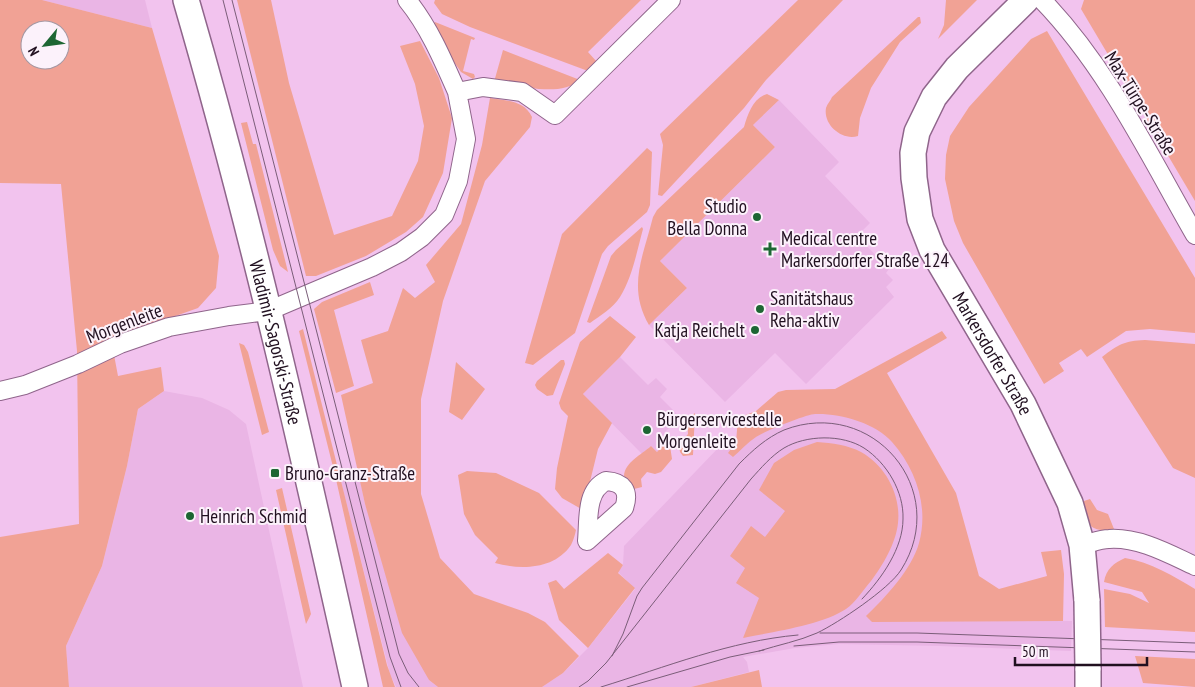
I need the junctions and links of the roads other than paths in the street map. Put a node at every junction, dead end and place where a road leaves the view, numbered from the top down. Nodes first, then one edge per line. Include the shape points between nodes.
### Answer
1 (186, 0) edge
2 (407, 0) edge
3 (671, 0) edge
4 (1026, 0) edge
5 (1042, 0) edge
6 (457, 92) junction
7 (1195, 235) edge
8 (268, 311) junction
9 (0, 391) edge
10 (1082, 545) junction
11 (1195, 566) edge
12 (1088, 677) edge
13 (355, 687) edge

1 - 8 street, Wladimir-Sagorski-Straße
2 - 6 street via 420,18
3 - 6 street via 556,115 522,92 483,87
4 - 10 street, Markersdorfer Straße via 957,68 934,97 917,132 913,153 914,178 920,219 932,250 1023,404 1070,503
5 - 7 street, Max-Türpe-Straße via 1076,40 1121,106
6 - 8 street via 466,139 458,181 444,215 422,238 401,252
8 - 9 street, Morgenleite via 169,327 120,344 25,385
8 - 13 street, Wladimir-Sagorski-Straße
10 - 11 street via 1109,539 1130,540
10 - 12 street, Markersdorfer Straße, bridge

